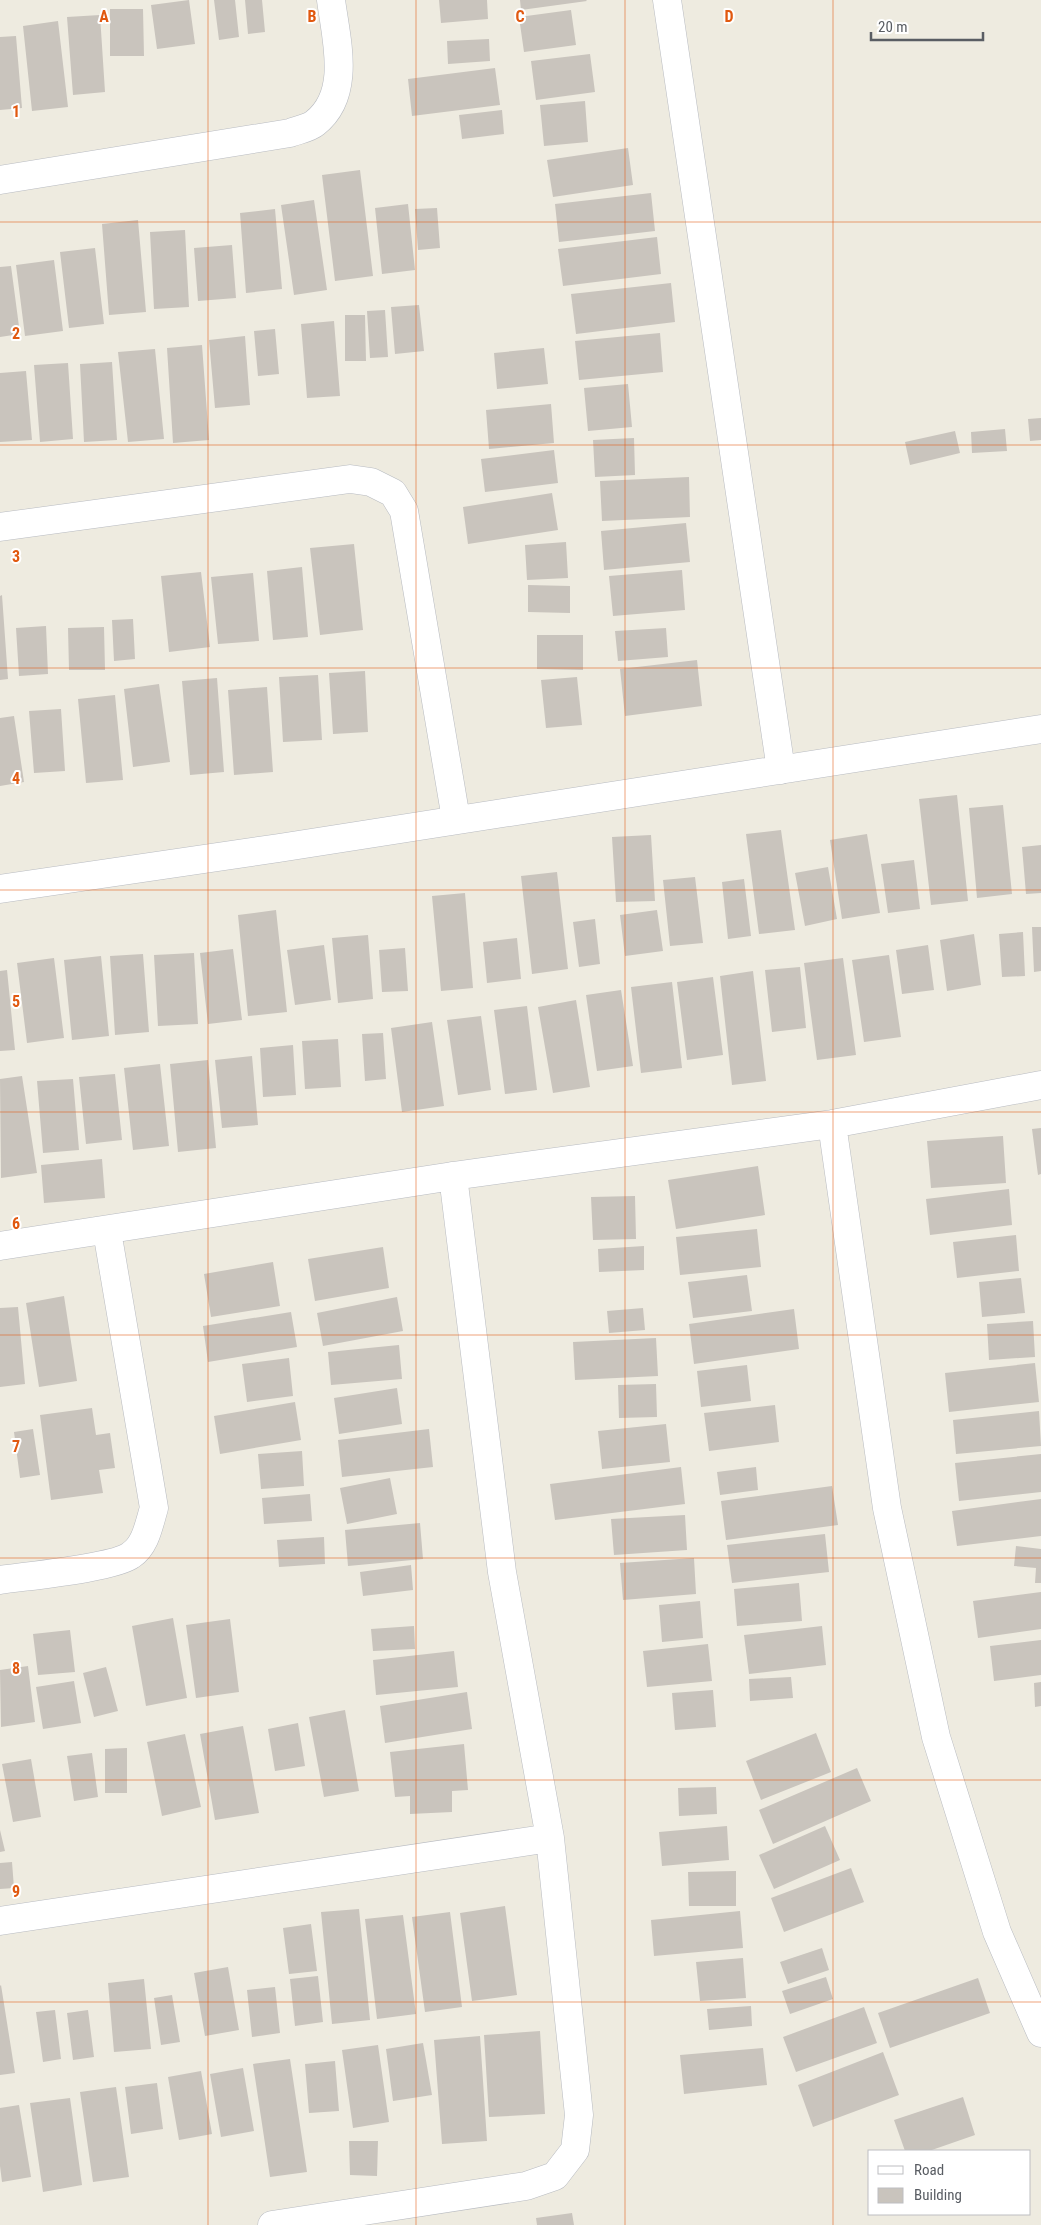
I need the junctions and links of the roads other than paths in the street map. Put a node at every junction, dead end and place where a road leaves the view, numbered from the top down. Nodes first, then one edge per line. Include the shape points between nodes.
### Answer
1 (331, 0) edge
2 (667, 0) edge
3 (0, 180) edge
4 (0, 527) edge
5 (1041, 729) edge
6 (780, 770) junction
7 (456, 819) junction
8 (0, 889) edge
9 (1041, 1085) edge
10 (832, 1124) junction
11 (453, 1176) junction
12 (107, 1231) junction
13 (0, 1246) edge
14 (0, 1580) edge
15 (550, 1838) junction
16 (0, 1921) edge
17 (1041, 2033) edge
18 (272, 2225) edge

1 - 3 street via 340,73 330,106 315,124 290,133
2 - 6 street
4 - 7 street via 350,479 371,482 393,493 404,511
5 - 6 street
6 - 7 street
7 - 8 street
9 - 10 street
10 - 11 street
10 - 17 street via 888,1508 936,1737 997,1932
11 - 12 street
11 - 15 street via 502,1572
12 - 13 street
12 - 14 street via 154,1508 145,1539 132,1555 109,1563
15 - 16 street
15 - 18 street via 579,2115 575,2150 555,2176 526,2186

